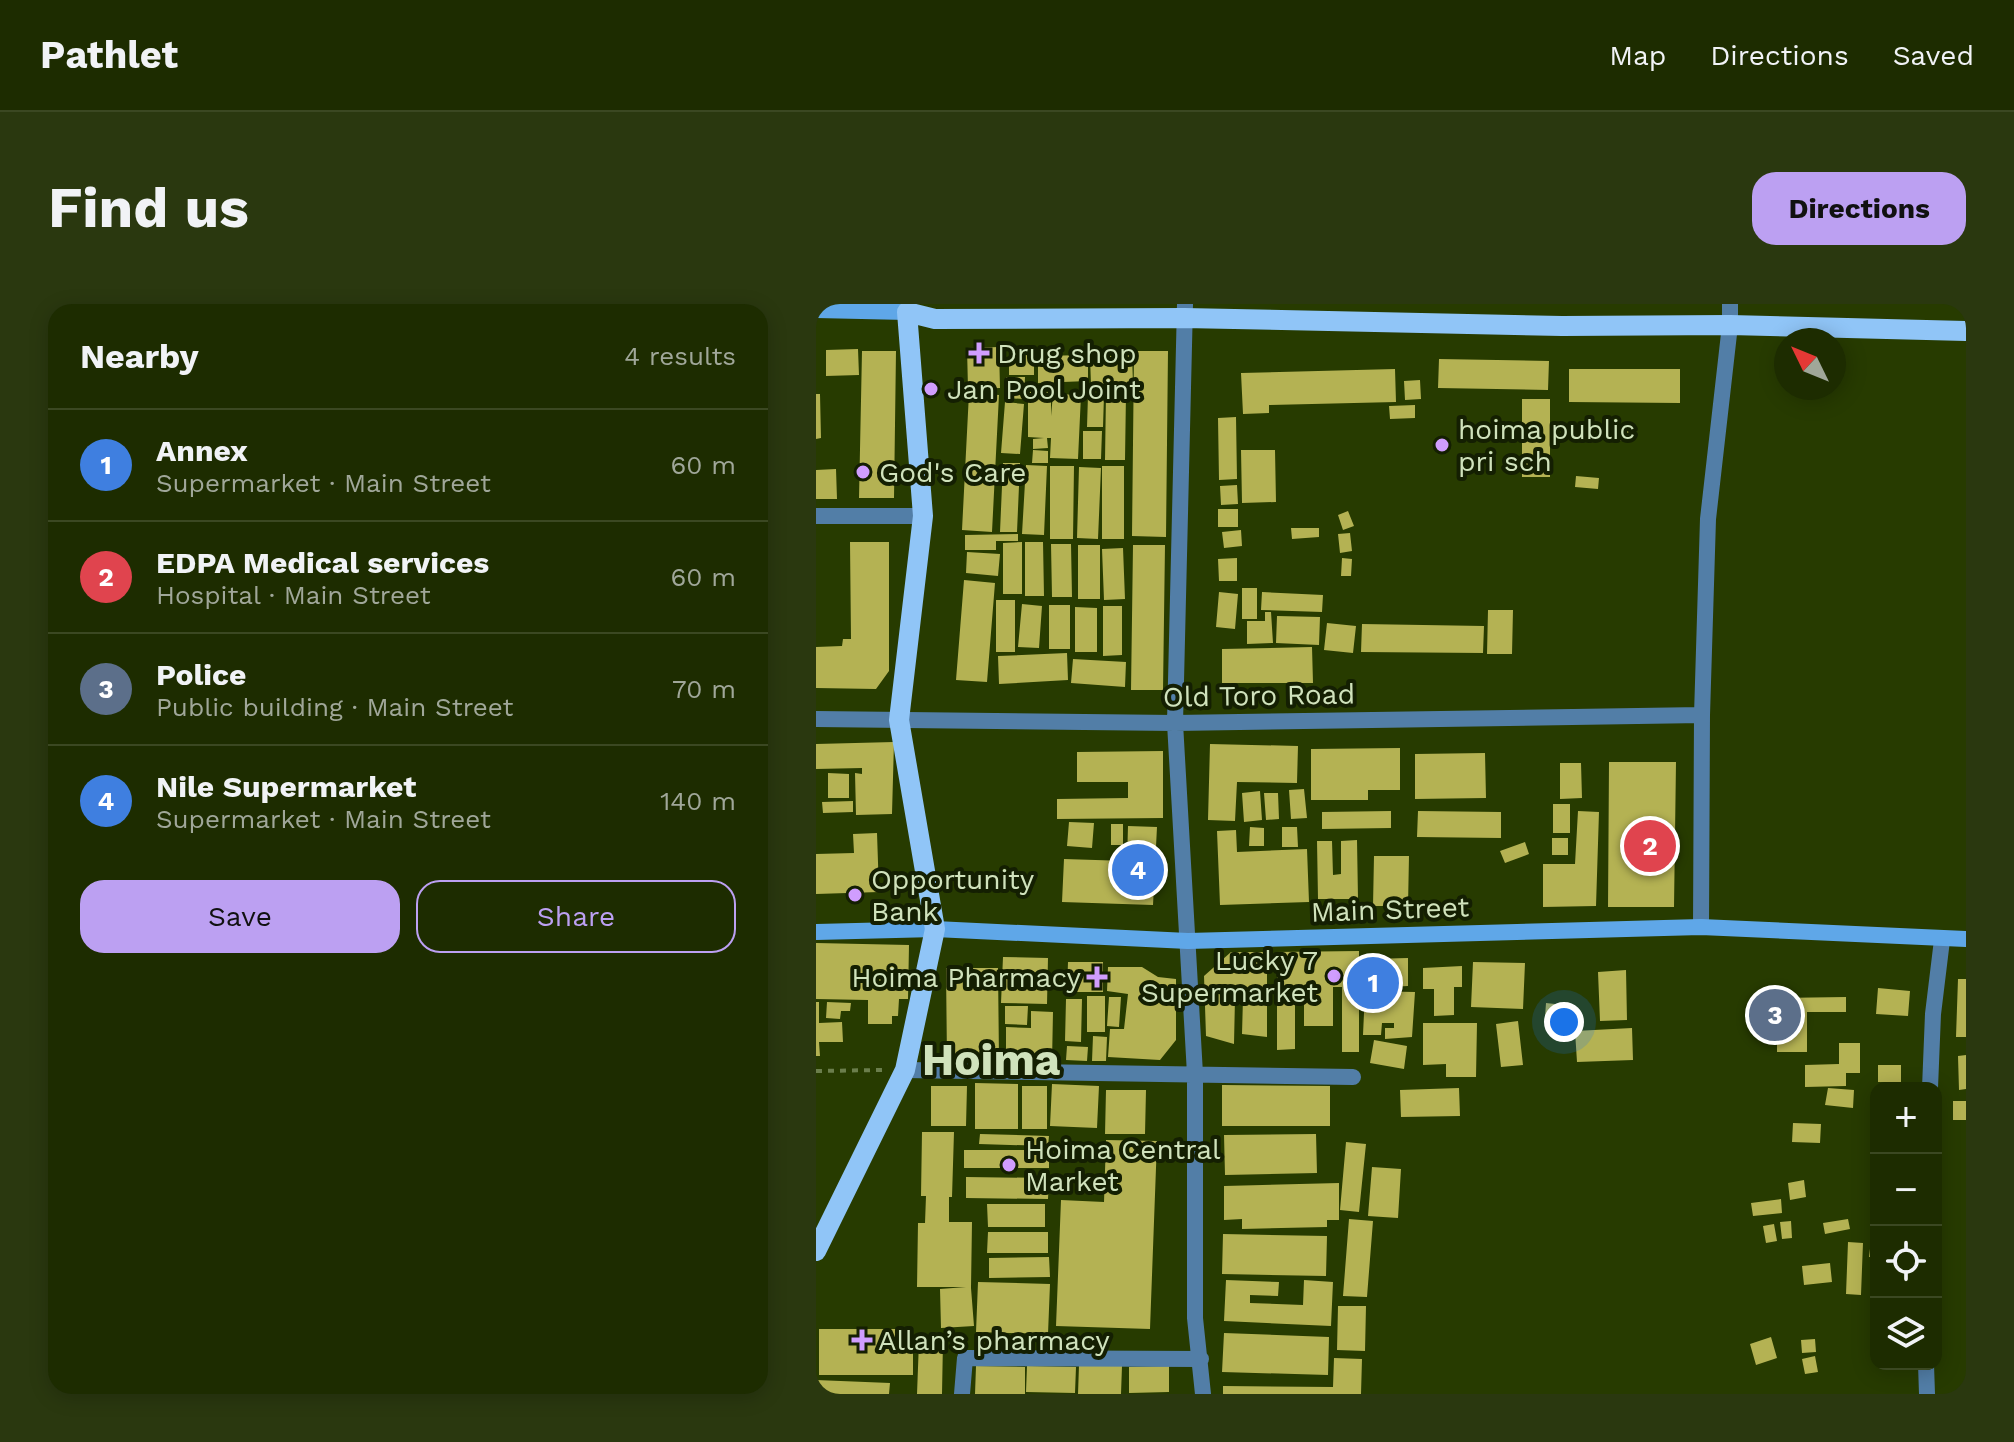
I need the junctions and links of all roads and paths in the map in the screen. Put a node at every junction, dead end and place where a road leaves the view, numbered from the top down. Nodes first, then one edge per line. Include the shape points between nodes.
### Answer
1 (906, 308) edge
2 (816, 310) edge
3 (1185, 311) edge
4 (1730, 314) edge
5 (1966, 331) edge
6 (816, 516) edge
7 (923, 516) junction
8 (1702, 715) junction
9 (816, 719) edge
10 (899, 720) junction
11 (1175, 723) junction
12 (1701, 927) junction
13 (935, 929) junction
14 (816, 932) edge
15 (1966, 939) edge
16 (1942, 940) junction
17 (1188, 941) junction
18 (905, 1070) junction
19 (816, 1071) edge
20 (1195, 1074) junction
21 (1353, 1077) dead end
22 (1930, 1082) edge
23 (824, 1220) edge
24 (816, 1251) edge
25 (1201, 1359) junction
26 (1926, 1370) edge
27 (962, 1394) edge
28 (1203, 1394) edge
29 (1927, 1394) edge

1 - 2 street
1 - 3 main road via 935,319
1 - 7 main road
3 - 4 main road via 1562,326
3 - 11 street
4 - 5 main road
4 - 8 street via 1708,519
6 - 7 street
7 - 10 main road
8 - 11 street, Old Toro Road
8 - 12 street
9 - 10 street, Old Toro Road
10 - 11 street, Old Toro Road
10 - 13 main road
11 - 17 street
12 - 16 street, Main Street
12 - 17 street, Main Street
13 - 14 street, Main Street
13 - 17 street, Main Street
13 - 18 main road
15 - 16 street, Main Street
16 - 22 street
17 - 20 street
18 - 19 path
18 - 20 street
18 - 23 main road
20 - 21 street
20 - 25 street via 1195,1318
23 - 24 main road
25 - 27 street via 965,1358
25 - 28 street
26 - 29 street

